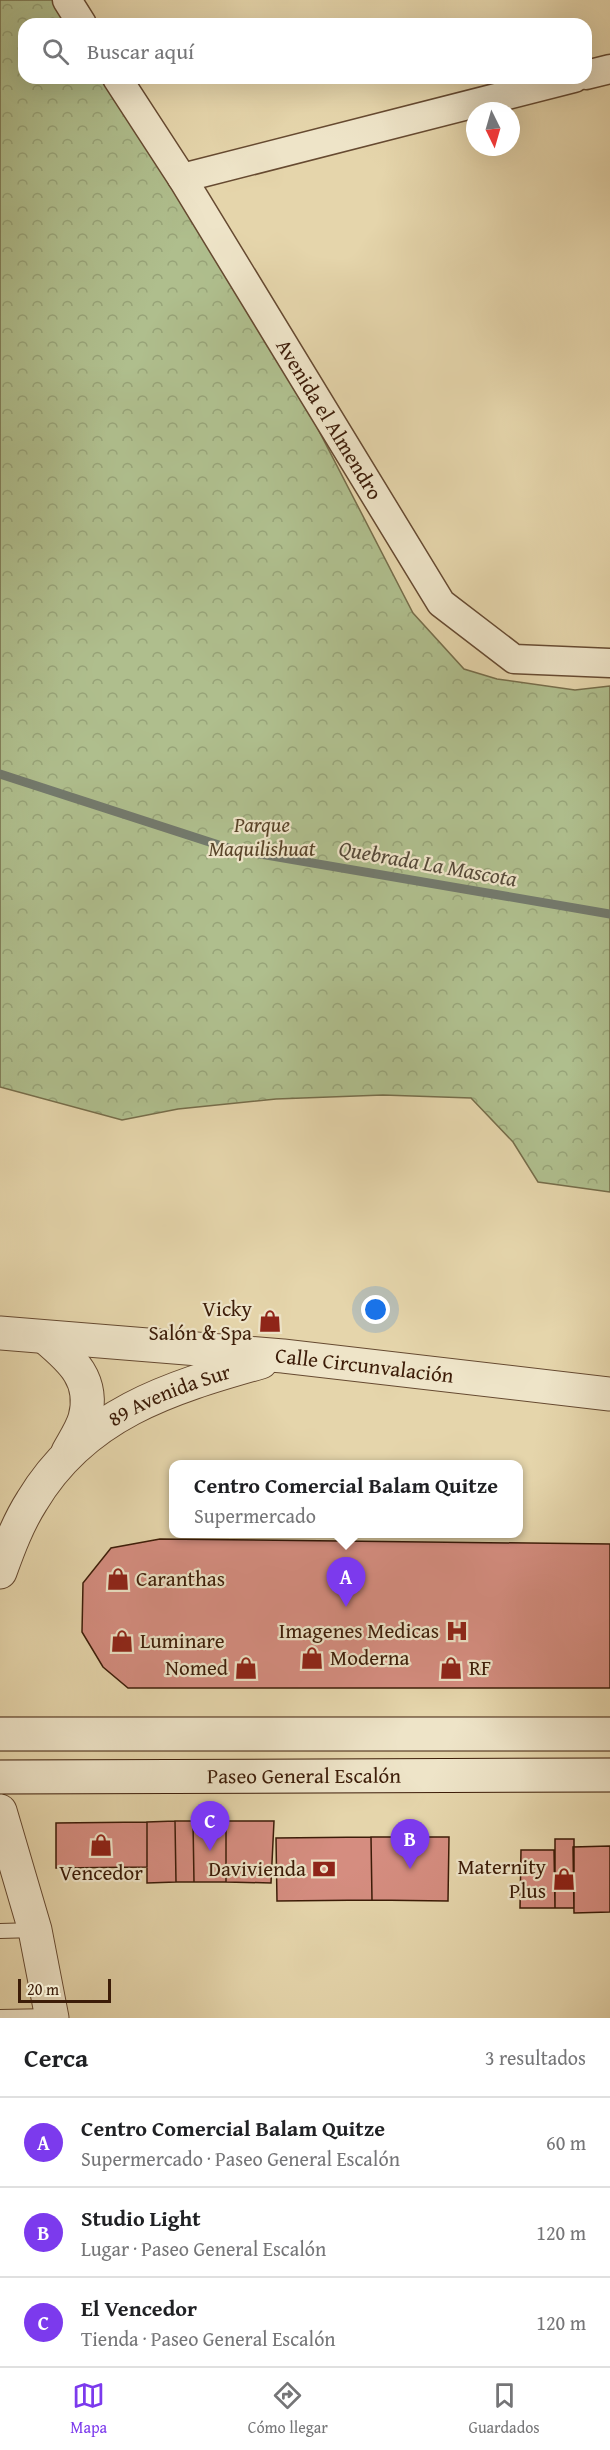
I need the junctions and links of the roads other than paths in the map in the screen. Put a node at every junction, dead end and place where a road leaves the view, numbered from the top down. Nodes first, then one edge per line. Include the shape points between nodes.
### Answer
1 (67, 0) edge
2 (78, 18) edge
3 (610, 69) edge
4 (592, 74) edge
5 (121, 84) edge
6 (550, 84) edge
7 (182, 177) junction
8 (610, 663) edge
9 (0, 1333) edge
10 (46, 1338) junction
11 (283, 1356) junction
12 (610, 1394) edge
13 (68, 1454) junction
14 (0, 1572) edge
15 (0, 1734) edge
16 (610, 1734) edge
17 (610, 1775) edge
18 (0, 1778) edge
19 (0, 1811) edge
20 (35, 1930) junction
21 (0, 1932) edge
22 (0, 2017) edge
23 (52, 2017) edge

1 - 2 street
3 - 4 street
5 - 7 street, Avenida el Almendro
6 - 7 street
7 - 8 street, Avenida el Almendro via 441,603 514,659
9 - 10 street, Calle Circunvalación
10 - 11 street, Calle Circunvalación
10 - 13 street, 89 Avenida Sur via 72,1360 87,1388 85,1418
11 - 12 street, Calle Circunvalación
11 - 13 street, 89 Avenida Sur via 162,1393 115,1416
13 - 14 street, 89 Avenida Sur via 31,1502
15 - 16 street, Paseo General Escalón
17 - 18 street, Paseo General Escalón
19 - 20 street
20 - 21 lane
20 - 23 street
22 - 23 lane

